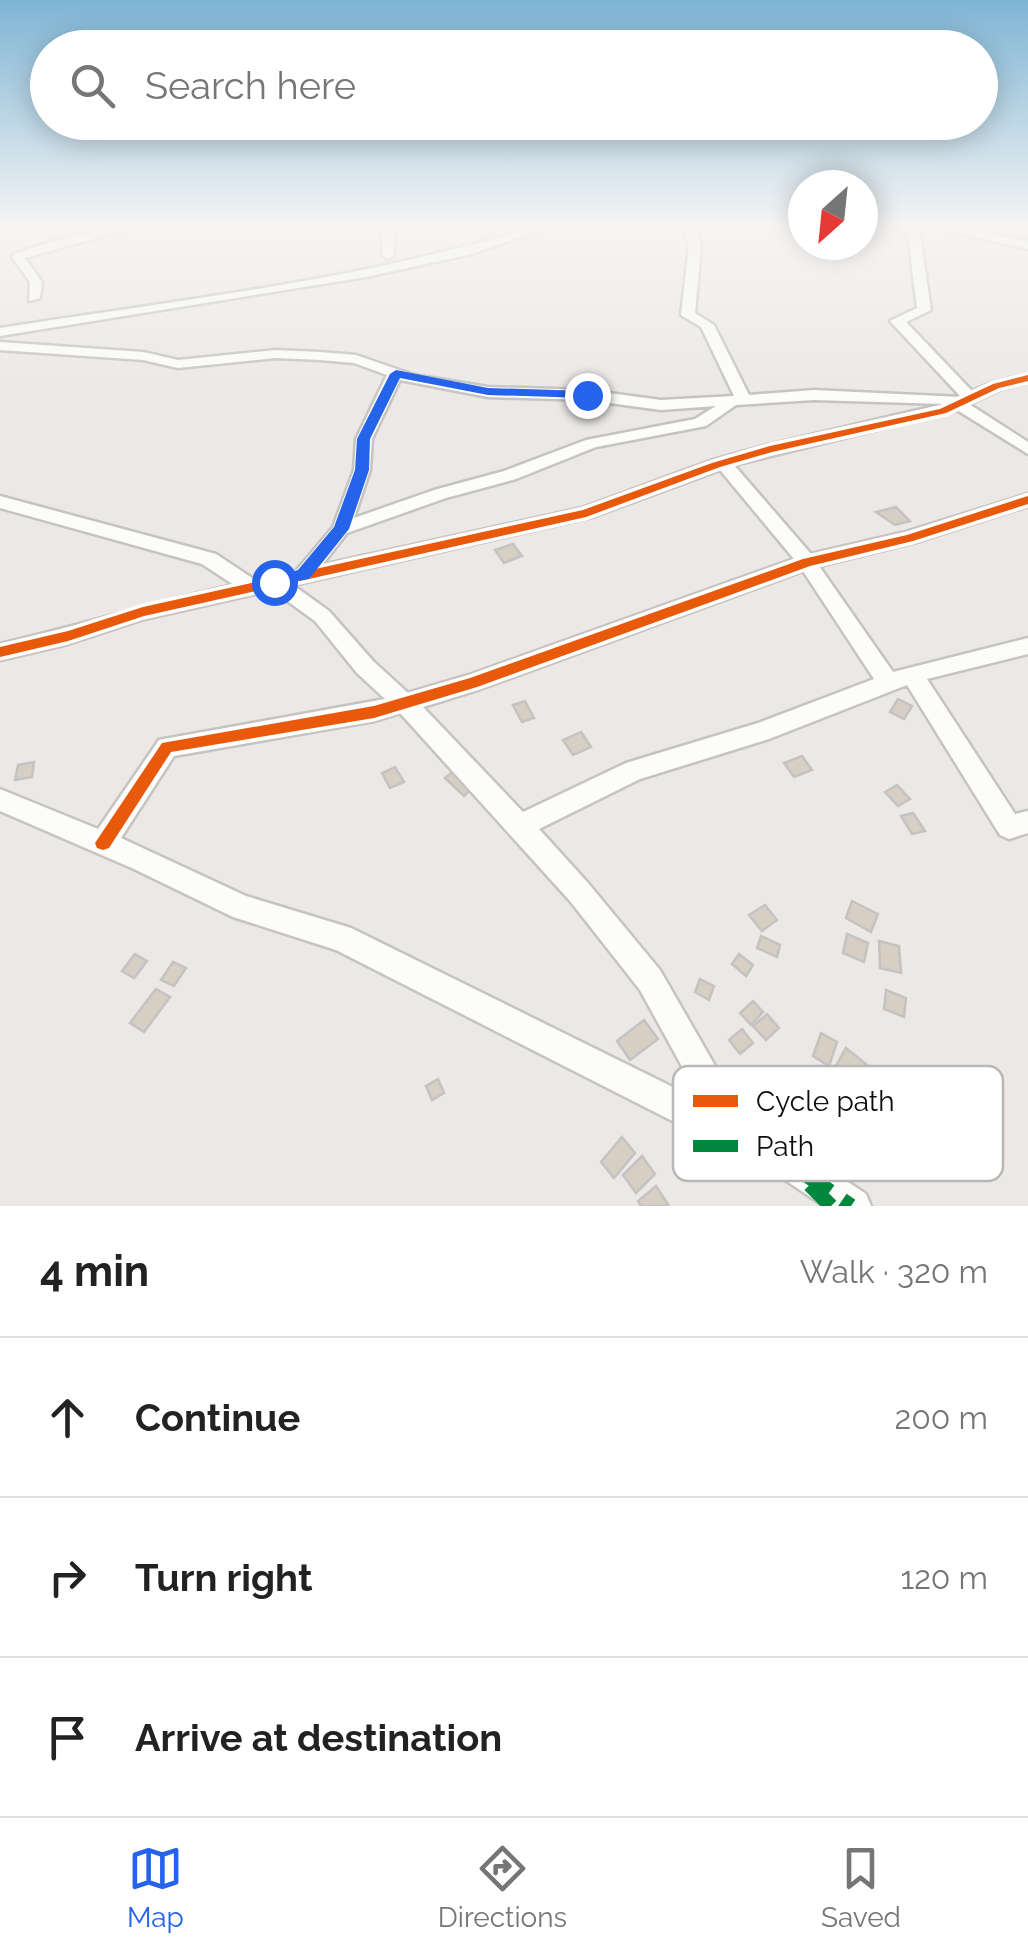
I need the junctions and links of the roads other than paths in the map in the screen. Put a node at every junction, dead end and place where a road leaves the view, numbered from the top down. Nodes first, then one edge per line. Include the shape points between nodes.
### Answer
1 (36, 284) edge
2 (301, 284) edge
3 (692, 284) edge
4 (920, 284) edge
5 (34, 298) dead end
6 (0, 332) edge
7 (0, 346) edge
8 (396, 374) junction
9 (1028, 378) edge
10 (740, 399) junction
11 (965, 402) junction
12 (1028, 449) edge
13 (724, 463) junction
14 (1028, 500) edge
15 (0, 502) edge
16 (341, 529) junction
17 (808, 562) junction
18 (303, 575) junction
19 (263, 584) junction
20 (1028, 646) edge
21 (0, 652) edge
22 (912, 674) junction
23 (887, 681) junction
24 (404, 703) junction
25 (0, 800) edge
26 (1028, 822) edge
27 (519, 826) junction
28 (104, 843) junction
29 (699, 1066) edge
30 (673, 1104) edge
31 (816, 1181) edge
32 (854, 1206) edge

1 - 5 street
2 - 6 street
3 - 10 street via 688,315 707,325
4 - 11 street via 924,310 896,322
7 - 8 street via 178,364 320,356 369,362
8 - 10 street via 488,392 661,405
8 - 16 street via 364,439 362,470
9 - 11 street
10 - 11 street
10 - 16 street via 700,423 592,443
11 - 12 street
11 - 13 street
13 - 17 street
13 - 18 street via 586,513
14 - 17 street
15 - 19 street via 210,558
16 - 18 street
17 - 23 street
17 - 24 street
18 - 19 street
19 - 21 street
19 - 24 street via 322,616
20 - 22 street
22 - 23 street
22 - 26 street via 1008,827
23 - 27 street via 762,732 634,770
24 - 27 street
24 - 28 street via 167,747
25 - 28 street
27 - 29 street via 650,980
28 - 30 street via 244,908 341,938
31 - 32 street

